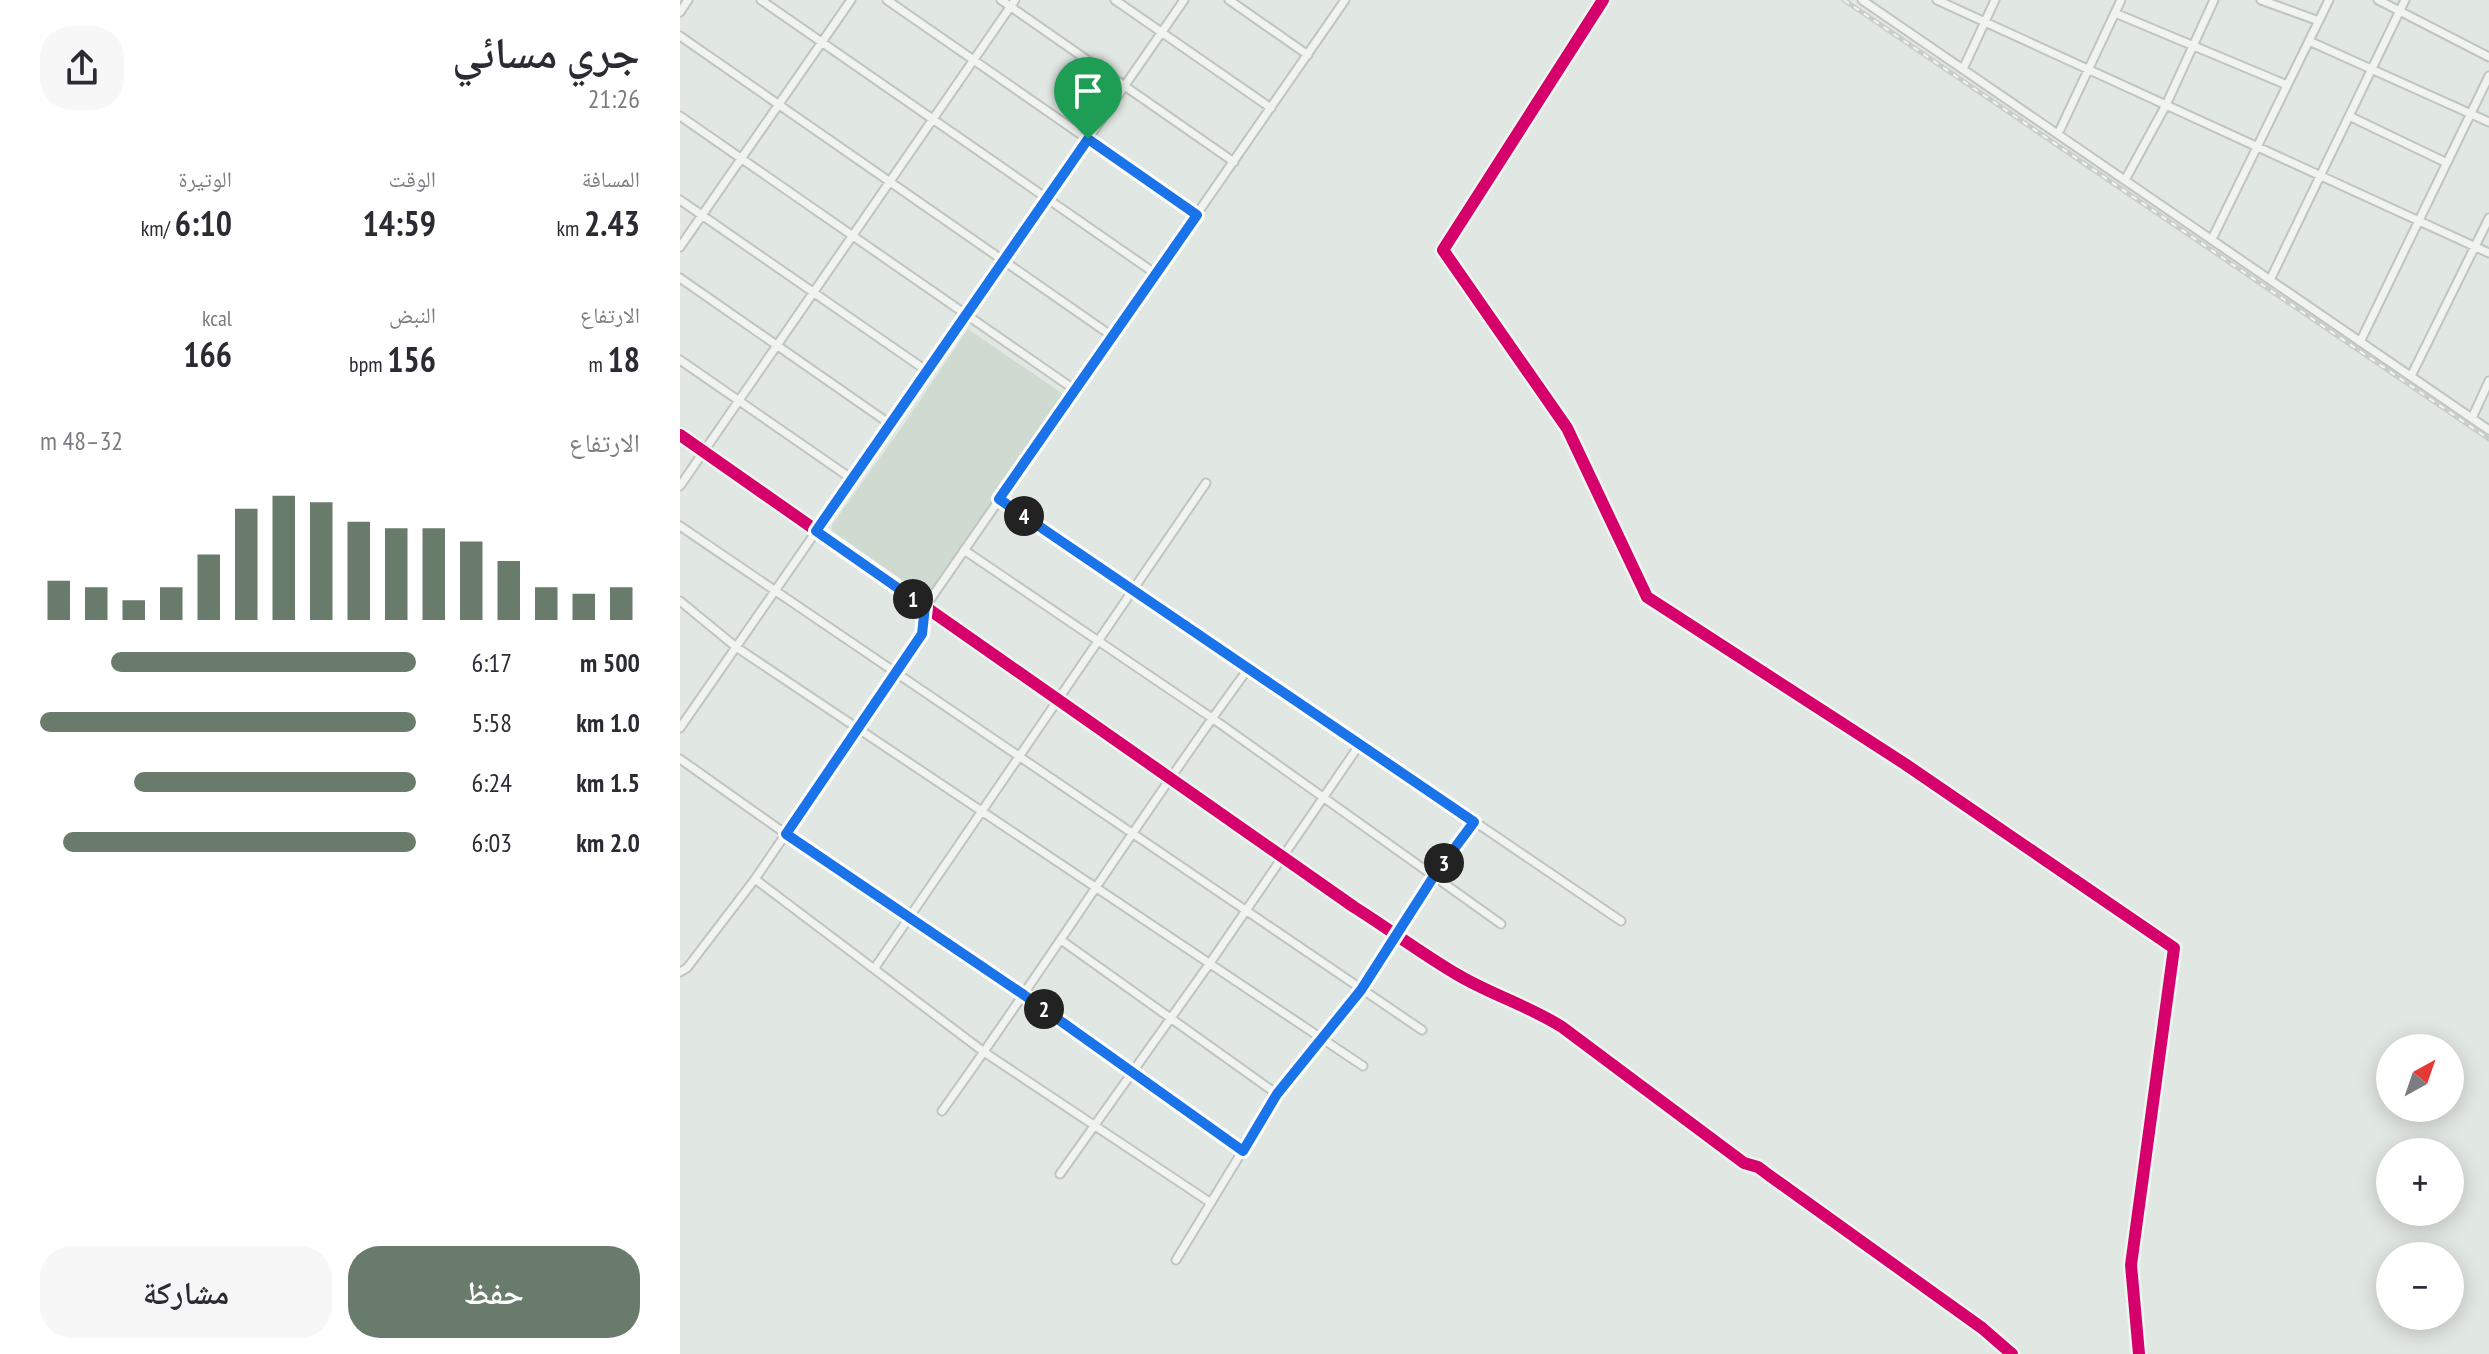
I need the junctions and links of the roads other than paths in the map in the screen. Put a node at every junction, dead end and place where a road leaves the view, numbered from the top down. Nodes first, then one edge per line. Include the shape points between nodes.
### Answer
1 (688, 0) edge
2 (761, 0) edge
3 (851, 0) edge
4 (887, 0) edge
5 (1001, 0) edge
6 (1115, 0) edge
7 (1184, 0) edge
8 (1229, 0) edge
9 (1345, 0) edge
10 (1603, 0) edge
11 (1862, 0) edge
12 (1937, 0) edge
13 (1995, 0) edge
14 (2121, 0) edge
15 (2214, 0) edge
16 (2261, 0) edge
17 (2329, 0) edge
18 (2378, 0) edge
19 (2405, 0) edge
20 (1012, 3) edge
21 (2400, 10) junction
22 (680, 12) edge
23 (2115, 13) junction
24 (2319, 21) junction
25 (1984, 23) junction
26 (1162, 32) junction
27 (680, 36) edge
28 (2309, 41) junction
29 (822, 42) junction
30 (2192, 47) junction
31 (1308, 55) junction
32 (2489, 57) edge
33 (973, 60) junction
34 (2372, 68) junction
35 (1963, 69) junction
36 (2089, 69) junction
37 (2489, 76) edge
38 (2287, 85) junction
39 (1125, 86) junction
40 (779, 105) junction
41 (2166, 105) junction
42 (1271, 108) junction
43 (2471, 114) junction
44 (680, 116) edge
45 (2349, 116) junction
46 (932, 119) junction
47 (2489, 122) edge
48 (2058, 134) junction
49 (1088, 139) junction
50 (2258, 146) junction
51 (741, 159) junction
52 (1234, 162) junction
53 (2447, 163) junction
54 (2320, 175) junction
55 (2125, 180) junction
56 (889, 181) junction
57 (1047, 198) junction
58 (680, 200) edge
59 (702, 215) junction
60 (1197, 215) junction
61 (2489, 218) edge
62 (2420, 221) junction
63 (852, 235) junction
64 (2212, 239) junction
65 (2475, 246) junction
66 (680, 247) edge
67 (2489, 253) edge
68 (1003, 261) junction
69 (1156, 274) junction
70 (680, 278) edge
71 (2270, 280) junction
72 (812, 292) junction
73 (966, 314) junction
74 (1112, 336) junction
75 (2360, 342) junction
76 (776, 344) junction
77 (680, 360) edge
78 (927, 371) junction
79 (2411, 376) junction
80 (2489, 381) edge
81 (1075, 390) junction
82 (737, 400) junction
83 (2472, 418) junction
84 (890, 424) junction
85 (2489, 430) edge
86 (680, 435) edge
87 (702, 450) junction
88 (852, 479) junction
89 (1206, 483) dead end
90 (680, 486) edge
91 (999, 499) junction
92 (680, 526) edge
93 (816, 531) junction
94 (964, 550) junction
95 (775, 591) junction
96 (1132, 591) junction
97 (680, 601) edge
98 (925, 607) junction
99 (1098, 640) junction
100 (736, 647) junction
101 (1248, 669) junction
102 (895, 673) junction
103 (1060, 701) junction
104 (1212, 718) junction
105 (859, 727) junction
106 (680, 728) edge
107 (1360, 744) junction
108 (1018, 756) junction
109 (680, 759) edge
110 (1171, 779) junction
111 (1322, 796) junction
112 (980, 812) junction
113 (1474, 822) junction
114 (1132, 833) junction
115 (786, 834) junction
116 (1282, 856) junction
117 (1434, 876) junction
118 (755, 879) junction
119 (1097, 888) junction
120 (1246, 910) junction
121 (909, 917) junction
122 (1621, 921) dead end
123 (1501, 924) dead end
124 (1396, 934) junction
125 (1061, 940) junction
126 (1210, 963) junction
127 (874, 969) junction
128 (680, 972) edge
129 (1361, 990) junction
130 (1024, 995) junction
131 (1171, 1018) junction
132 (1422, 1030) dead end
133 (1322, 1038) junction
134 (984, 1052) junction
135 (1363, 1066) dead end
136 (1133, 1072) junction
137 (1277, 1094) junction
138 (942, 1111) dead end
139 (1095, 1125) junction
140 (1243, 1151) junction
141 (1060, 1174) dead end
142 (1211, 1203) junction
143 (1176, 1260) dead end
144 (2012, 1354) edge
145 (2139, 1354) edge

1 - 22 street
2 - 29 street
3 - 29 street
4 - 33 street
5 - 20 street
6 - 26 street
7 - 26 street
8 - 31 street
9 - 31 street
10 - 145 street via 1443,250 1567,428 1647,597 1905,764 2174,948 2131,1265
11 - 35 street
12 - 25 street
13 - 25 street
14 - 23 street
15 - 30 street
16 - 24 street
17 - 24 street
18 - 21 street
19 - 21 street
20 - 33 street
20 - 39 street
21 - 32 street
21 - 34 street
23 - 30 street
23 - 36 street
24 - 28 street
25 - 35 street
25 - 36 street
26 - 39 street
26 - 42 street
27 - 40 street
28 - 34 street
28 - 38 street
29 - 40 street
29 - 46 street
30 - 38 street
30 - 41 street
31 - 42 street
33 - 46 street
33 - 49 street
34 - 43 street
34 - 45 street
35 - 48 street
36 - 41 street
36 - 48 street
37 - 43 street
38 - 50 street
39 - 49 street
39 - 52 street
40 - 51 street
40 - 56 street
41 - 50 street
41 - 55 street
42 - 52 street
43 - 47 street
43 - 53 street
44 - 51 street
45 - 53 street
45 - 54 street
46 - 56 street
46 - 57 street
48 - 55 street
49 - 57 street
49 - 60 street
50 - 54 street
50 - 64 street
51 - 59 street
51 - 63 street
52 - 60 street
53 - 62 street
54 - 62 street
54 - 71 street
55 - 64 street
56 - 63 street
56 - 68 street
57 - 68 street
57 - 69 street
58 - 59 street
59 - 66 street
59 - 72 street
60 - 69 street
61 - 65 street
62 - 65 street
62 - 75 street
63 - 72 street
63 - 73 street
64 - 71 street
65 - 67 street
65 - 79 street
68 - 73 street
68 - 74 street
69 - 74 street
70 - 76 street
71 - 75 street
72 - 76 street
72 - 78 street
73 - 78 street
73 - 81 street
74 - 81 street
75 - 79 street
76 - 82 street
76 - 84 street
77 - 82 street
78 - 84 street
79 - 83 street
80 - 83 street
81 - 91 street
82 - 87 street
82 - 88 street
83 - 85 street
84 - 88 street
86 - 87 street
87 - 90 street
87 - 93 street
88 - 93 street
89 - 96 street
91 - 94 street
91 - 96 street
92 - 95 street
93 - 95 street
93 - 98 street
94 - 98 street
94 - 99 street
95 - 100 street
95 - 102 street
96 - 99 street
96 - 101 street
97 - 100 street
98 - 102 street via 922,634
98 - 103 street
99 - 103 street
99 - 104 street
100 - 105 street
100 - 106 street
101 - 104 street
101 - 107 street
102 - 105 street
102 - 108 street
103 - 108 street
103 - 110 street
104 - 110 street
104 - 111 street
105 - 112 street
105 - 115 street
107 - 111 street
107 - 113 street
108 - 112 street
108 - 114 street
109 - 115 street
110 - 114 street
110 - 116 street
111 - 116 street
111 - 117 street
112 - 119 street
112 - 121 street
113 - 117 street
113 - 122 street
114 - 119 street
114 - 120 street
115 - 118 street
115 - 121 street
116 - 120 street
116 - 124 street
117 - 123 street
117 - 124 street
118 - 127 street
118 - 128 street
119 - 125 street
119 - 126 street
120 - 126 street
120 - 129 street
121 - 127 street
121 - 130 street
124 - 129 street
124 - 144 street via 1458,975 1562,1027
125 - 130 street
125 - 131 street
126 - 131 street
126 - 133 street
127 - 134 street
129 - 132 street
129 - 133 street
130 - 134 street
130 - 136 street
131 - 136 street
131 - 137 street
133 - 135 street
133 - 137 street
134 - 138 street
134 - 139 street
136 - 139 street
136 - 140 street
137 - 140 street
139 - 141 street
139 - 142 street
140 - 142 street
142 - 143 street

